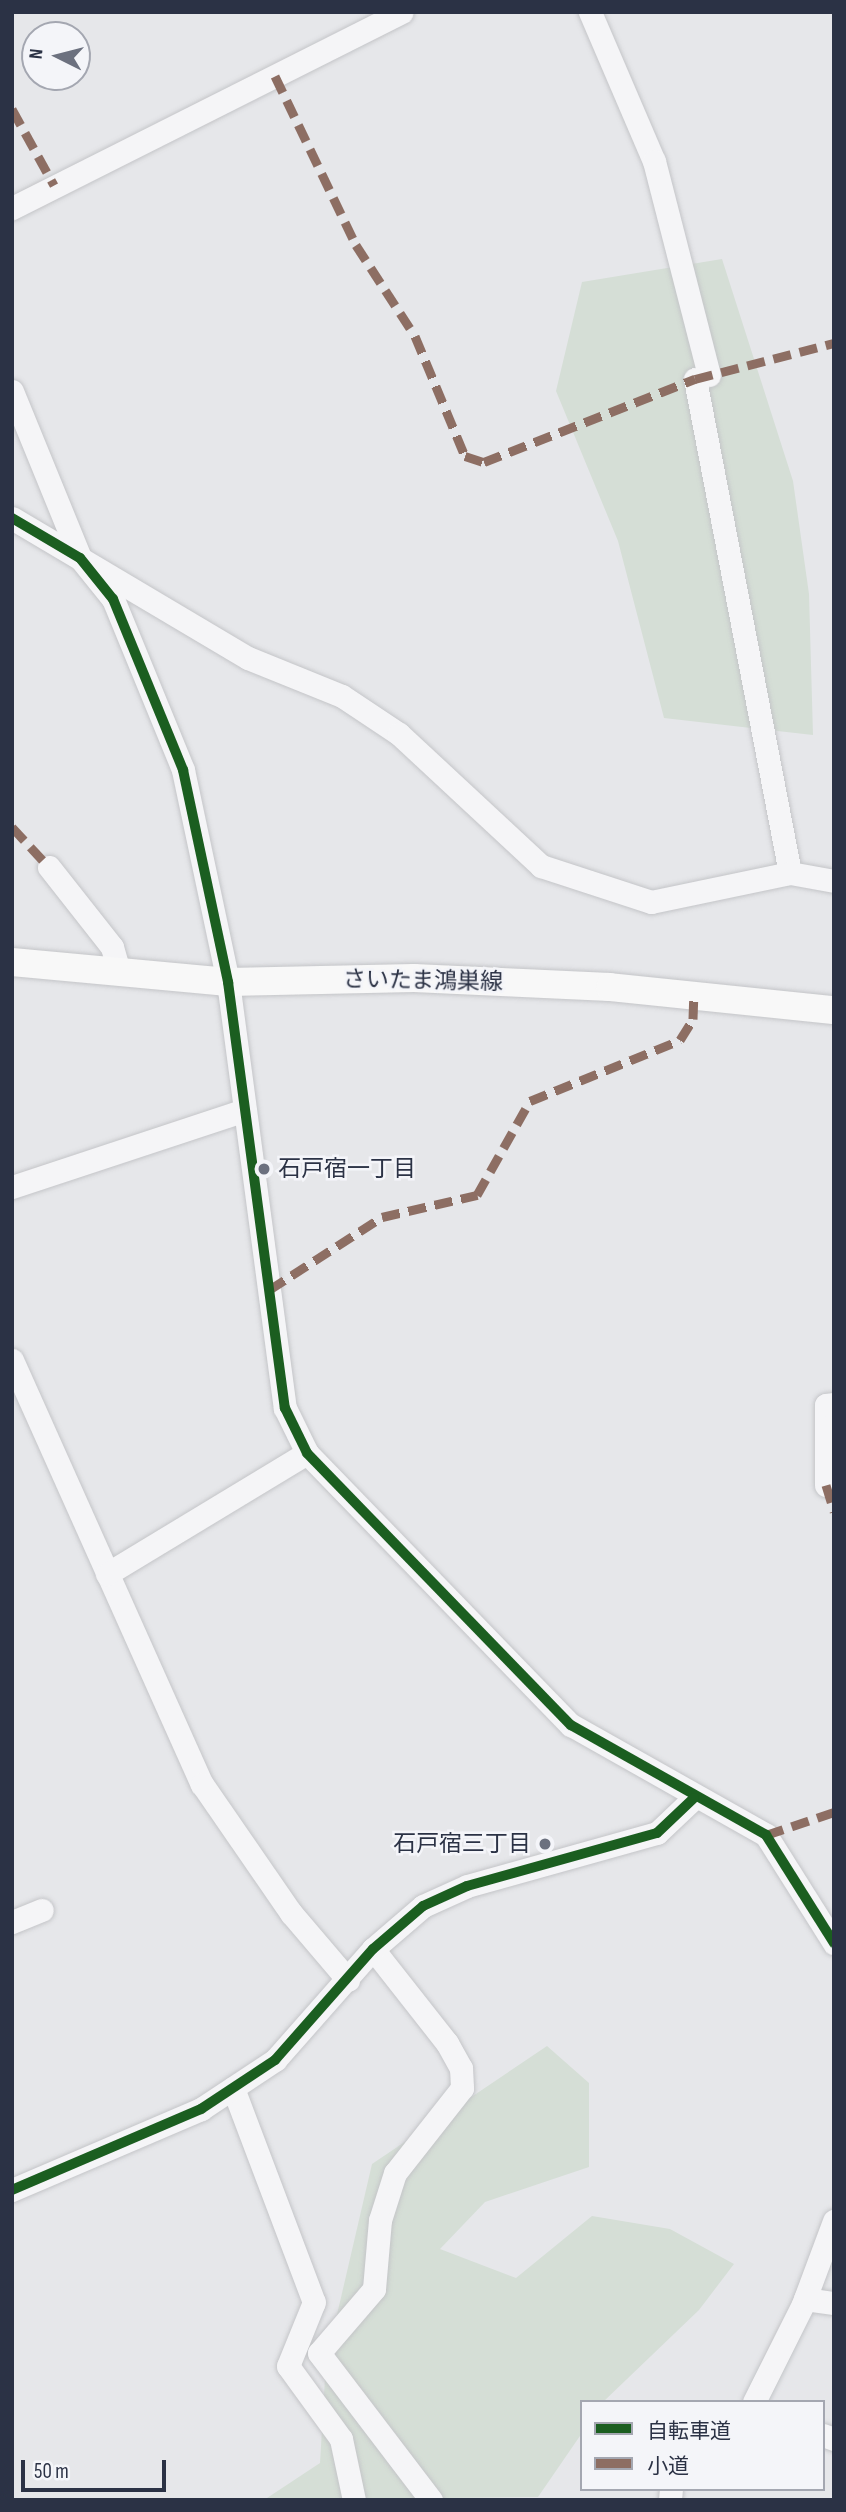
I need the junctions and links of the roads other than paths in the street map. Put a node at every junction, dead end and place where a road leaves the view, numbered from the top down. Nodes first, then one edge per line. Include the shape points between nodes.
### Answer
1 (402, 12) edge
2 (590, 12) edge
3 (12, 208) edge
4 (12, 391) edge
5 (12, 518) edge
6 (79, 558) junction
7 (49, 867) dead end
8 (790, 873) junction
9 (834, 881) edge
10 (12, 962) edge
11 (119, 972) junction
12 (228, 982) junction
13 (834, 1010) edge
14 (246, 1110) junction
15 (12, 1187) edge
16 (12, 1360) edge
17 (834, 1404) edge
18 (307, 1453) junction
19 (825, 1485) dead end
20 (107, 1574) junction
21 (694, 1798) junction
22 (42, 1910) dead end
23 (12, 1922) edge
24 (834, 1943) edge
25 (373, 1950) junction
26 (348, 1980) junction
27 (233, 2088) junction
28 (12, 2190) edge
29 (834, 2221) edge
30 (805, 2299) junction
31 (834, 2303) edge
32 (755, 2400) edge
33 (354, 2500) edge
34 (431, 2500) edge

1 - 3 street
2 - 8 street via 654,161 702,377
4 - 6 street
5 - 6 street
6 - 8 street via 248,658 342,696 399,734 541,866 651,902
6 - 12 street via 113,599 183,770
7 - 11 street via 112,947
8 - 9 street
10 - 11 main road, さいたま鴻巣線
11 - 12 main road, さいたま鴻巣線
12 - 13 main road, さいたま鴻巣線 via 427,979 610,987
12 - 14 street
14 - 15 street
14 - 18 street via 285,1408
16 - 20 street
17 - 19 street via 826,1405
18 - 20 street
18 - 21 street via 570,1725
20 - 26 street via 202,1784 291,1913
21 - 24 street via 766,1835
21 - 25 street via 657,1833 467,1886 423,1906
22 - 23 street
25 - 26 street
25 - 34 street via 447,2043 461,2068 462,2088 395,2172 380,2220 374,2289 319,2353
26 - 27 street via 275,2060
27 - 28 street via 201,2109
27 - 33 street via 314,2302 288,2366 341,2439
29 - 30 street
30 - 31 street
30 - 32 street

